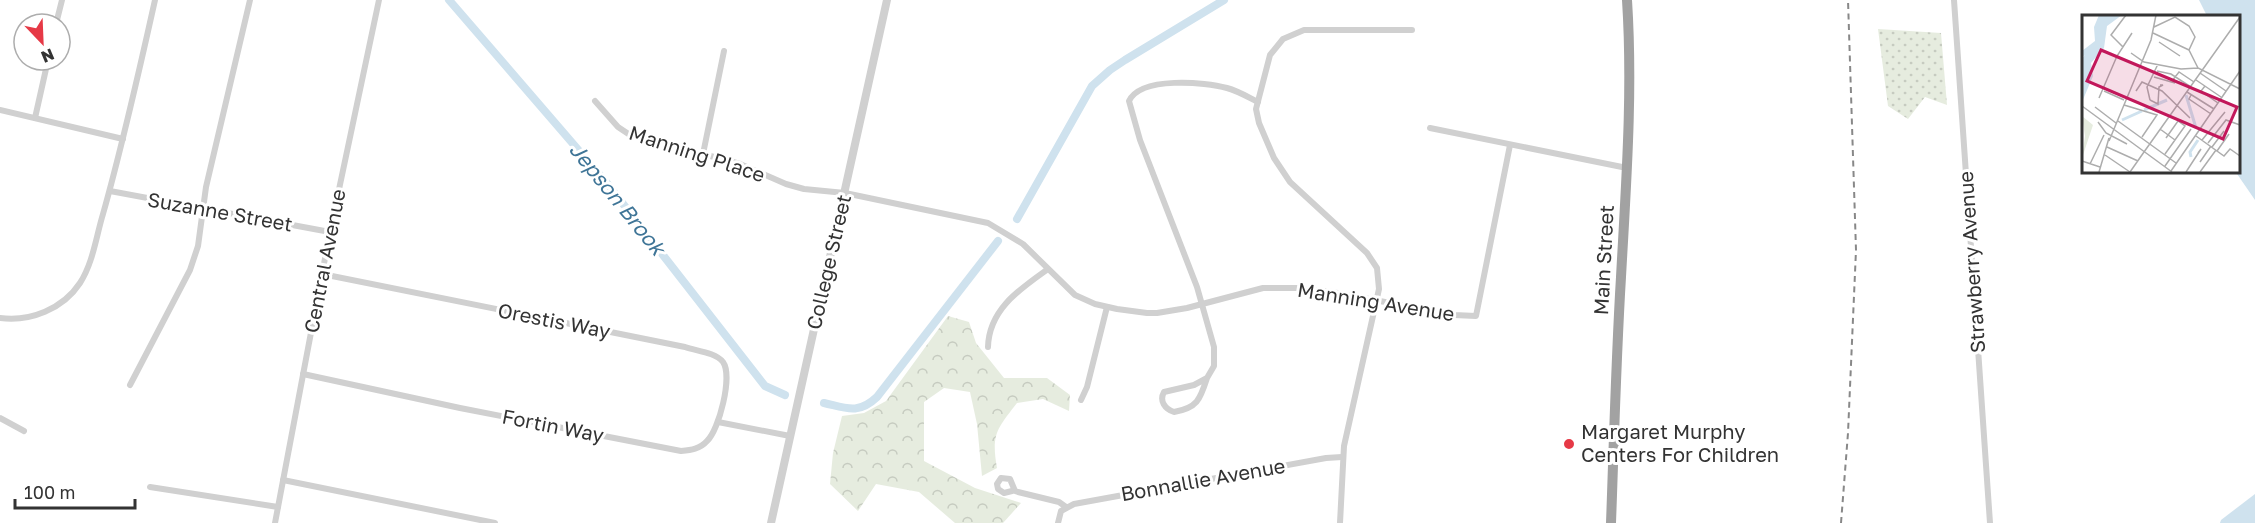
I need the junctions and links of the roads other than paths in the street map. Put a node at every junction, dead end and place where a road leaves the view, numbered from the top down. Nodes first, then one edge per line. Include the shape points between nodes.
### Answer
1 (155, 0) edge
2 (250, 0) edge
3 (379, 0) edge
4 (887, 0) edge
5 (1627, 0) edge
6 (1954, 0) edge
7 (1412, 30) dead end
8 (724, 51) dead end
9 (45, 72) edge
10 (595, 100) dead end
11 (1258, 102) junction
12 (0, 110) edge
13 (35, 118) junction
14 (1430, 128) dead end
15 (123, 139) junction
16 (1510, 145) junction
17 (703, 154) junction
18 (1627, 168) junction
19 (110, 191) junction
20 (845, 193) junction
21 (204, 209) junction
22 (330, 232) junction
23 (1048, 269) junction
24 (322, 274) junction
25 (1376, 300) junction
26 (1202, 304) junction
27 (1107, 307) junction
28 (0, 318) edge
29 (988, 347) dead end
30 (303, 374) junction
31 (1208, 378) junction
32 (130, 385) dead end
33 (1081, 400) dead end
34 (0, 418) edge
35 (718, 422) junction
36 (24, 431) dead end
37 (790, 436) junction
38 (1342, 457) junction
39 (283, 480) junction
40 (150, 487) dead end
41 (1012, 491) dead end
42 (278, 507) junction
43 (1066, 507) junction
44 (275, 523) edge
45 (495, 523) edge
46 (771, 523) edge
47 (1058, 523) edge
48 (1340, 523) edge
49 (1611, 523) edge
50 (1990, 523) edge

1 - 15 street
2 - 21 street
3 - 22 street, Central Avenue
4 - 20 street, College Street
5 - 18 highway, Main Street
6 - 50 street, Strawberry Avenue
7 - 11 street via 1293,33 1270,55
8 - 17 street
9 - 13 street
10 - 17 street, Manning Place via 630,135
11 - 25 street via 1256,114 1265,141 1281,170 1374,262 1379,281
11 - 26 street via 1226,88 1183,82 1143,89 1131,97 1129,107 1140,140
12 - 13 street
13 - 15 street
14 - 16 street
15 - 19 street
16 - 18 street
16 - 25 street, Manning Avenue via 1476,316
17 - 20 street, Manning Place via 804,189
18 - 49 highway, Main Street
19 - 21 street, Suzanne Street
19 - 28 street via 89,266 79,285 61,303 42,314
20 - 23 street, Manning Avenue via 988,223 1023,244
20 - 37 street, College Street
21 - 22 street, Suzanne Street
21 - 32 street via 190,270
22 - 24 street, Central Avenue
23 - 27 street, Manning Avenue via 1075,295
23 - 29 street via 1006,302 990,328
24 - 30 street, Central Avenue
24 - 35 street, Orestis Way via 715,356 723,362 727,380
25 - 26 street, Manning Avenue via 1297,288 1263,288
25 - 38 street
26 - 27 street, Manning Avenue via 1147,313
26 - 31 street via 1215,353
27 - 33 street
30 - 35 street, Fortin Way via 676,451 699,447 713,435
30 - 39 street, Central Avenue
31 - 31 street via 1164,392 1164,406 1174,412 1196,404
34 - 36 street
35 - 37 street
37 - 46 street, College Street
38 - 43 street, Bonnallie Avenue
38 - 48 street
39 - 42 street, Central Avenue
39 - 45 street
40 - 42 street
41 - 43 street via 1004,493 998,489 1001,478 1010,479 1015,491
42 - 44 street, Central Avenue
43 - 47 street

